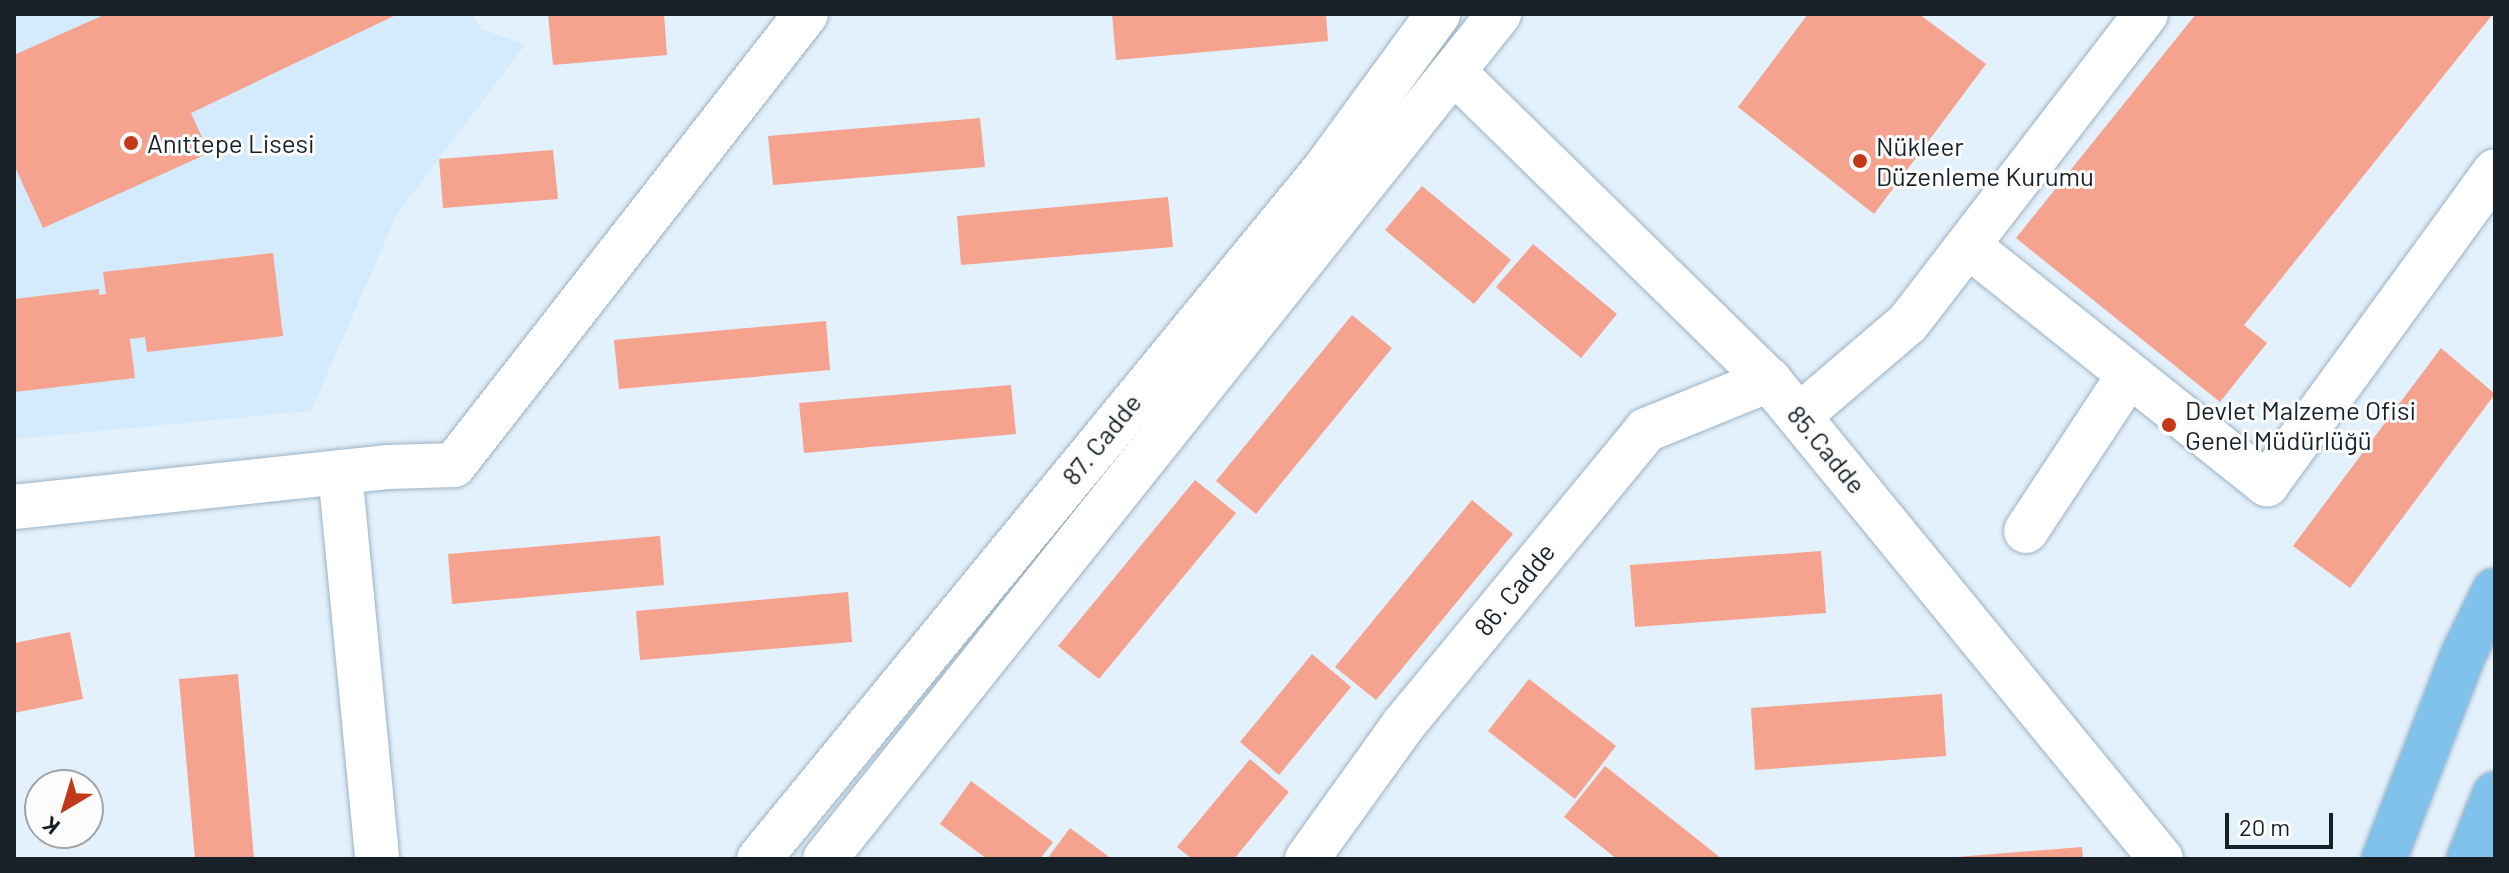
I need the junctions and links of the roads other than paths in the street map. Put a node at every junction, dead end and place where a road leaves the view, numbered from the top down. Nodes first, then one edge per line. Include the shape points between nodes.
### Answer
1 (806, 14) edge
2 (1438, 14) edge
3 (1499, 14) edge
4 (2146, 14) edge
5 (1455, 73) junction
6 (2495, 171) edge
7 (1971, 248) junction
8 (2129, 375) junction
9 (1769, 380) junction
10 (1799, 416) junction
11 (340, 472) junction
12 (14, 507) edge
13 (2026, 531) dead end
14 (2495, 590) edge
15 (2495, 794) edge
16 (377, 859) edge
17 (759, 859) edge
18 (825, 859) edge
19 (1307, 859) edge
20 (2161, 859) edge
21 (2384, 859) edge
22 (2469, 859) edge

1 - 11 street via 454,465
2 - 17 street, 87. Cadde via 1324,170
3 - 5 street, 87. Cadde
4 - 7 street
5 - 9 street, 85.Cadde
5 - 18 street, 87. Cadde
6 - 8 street via 2267,484
7 - 8 street
7 - 10 street via 1908,323
8 - 13 street
9 - 10 street, 85.Cadde
9 - 19 street, 86. Cadde via 1646,430 1404,724
10 - 20 street, 85.Cadde
11 - 12 street
11 - 16 street
14 - 21 main road via 2463,655
15 - 22 main road

